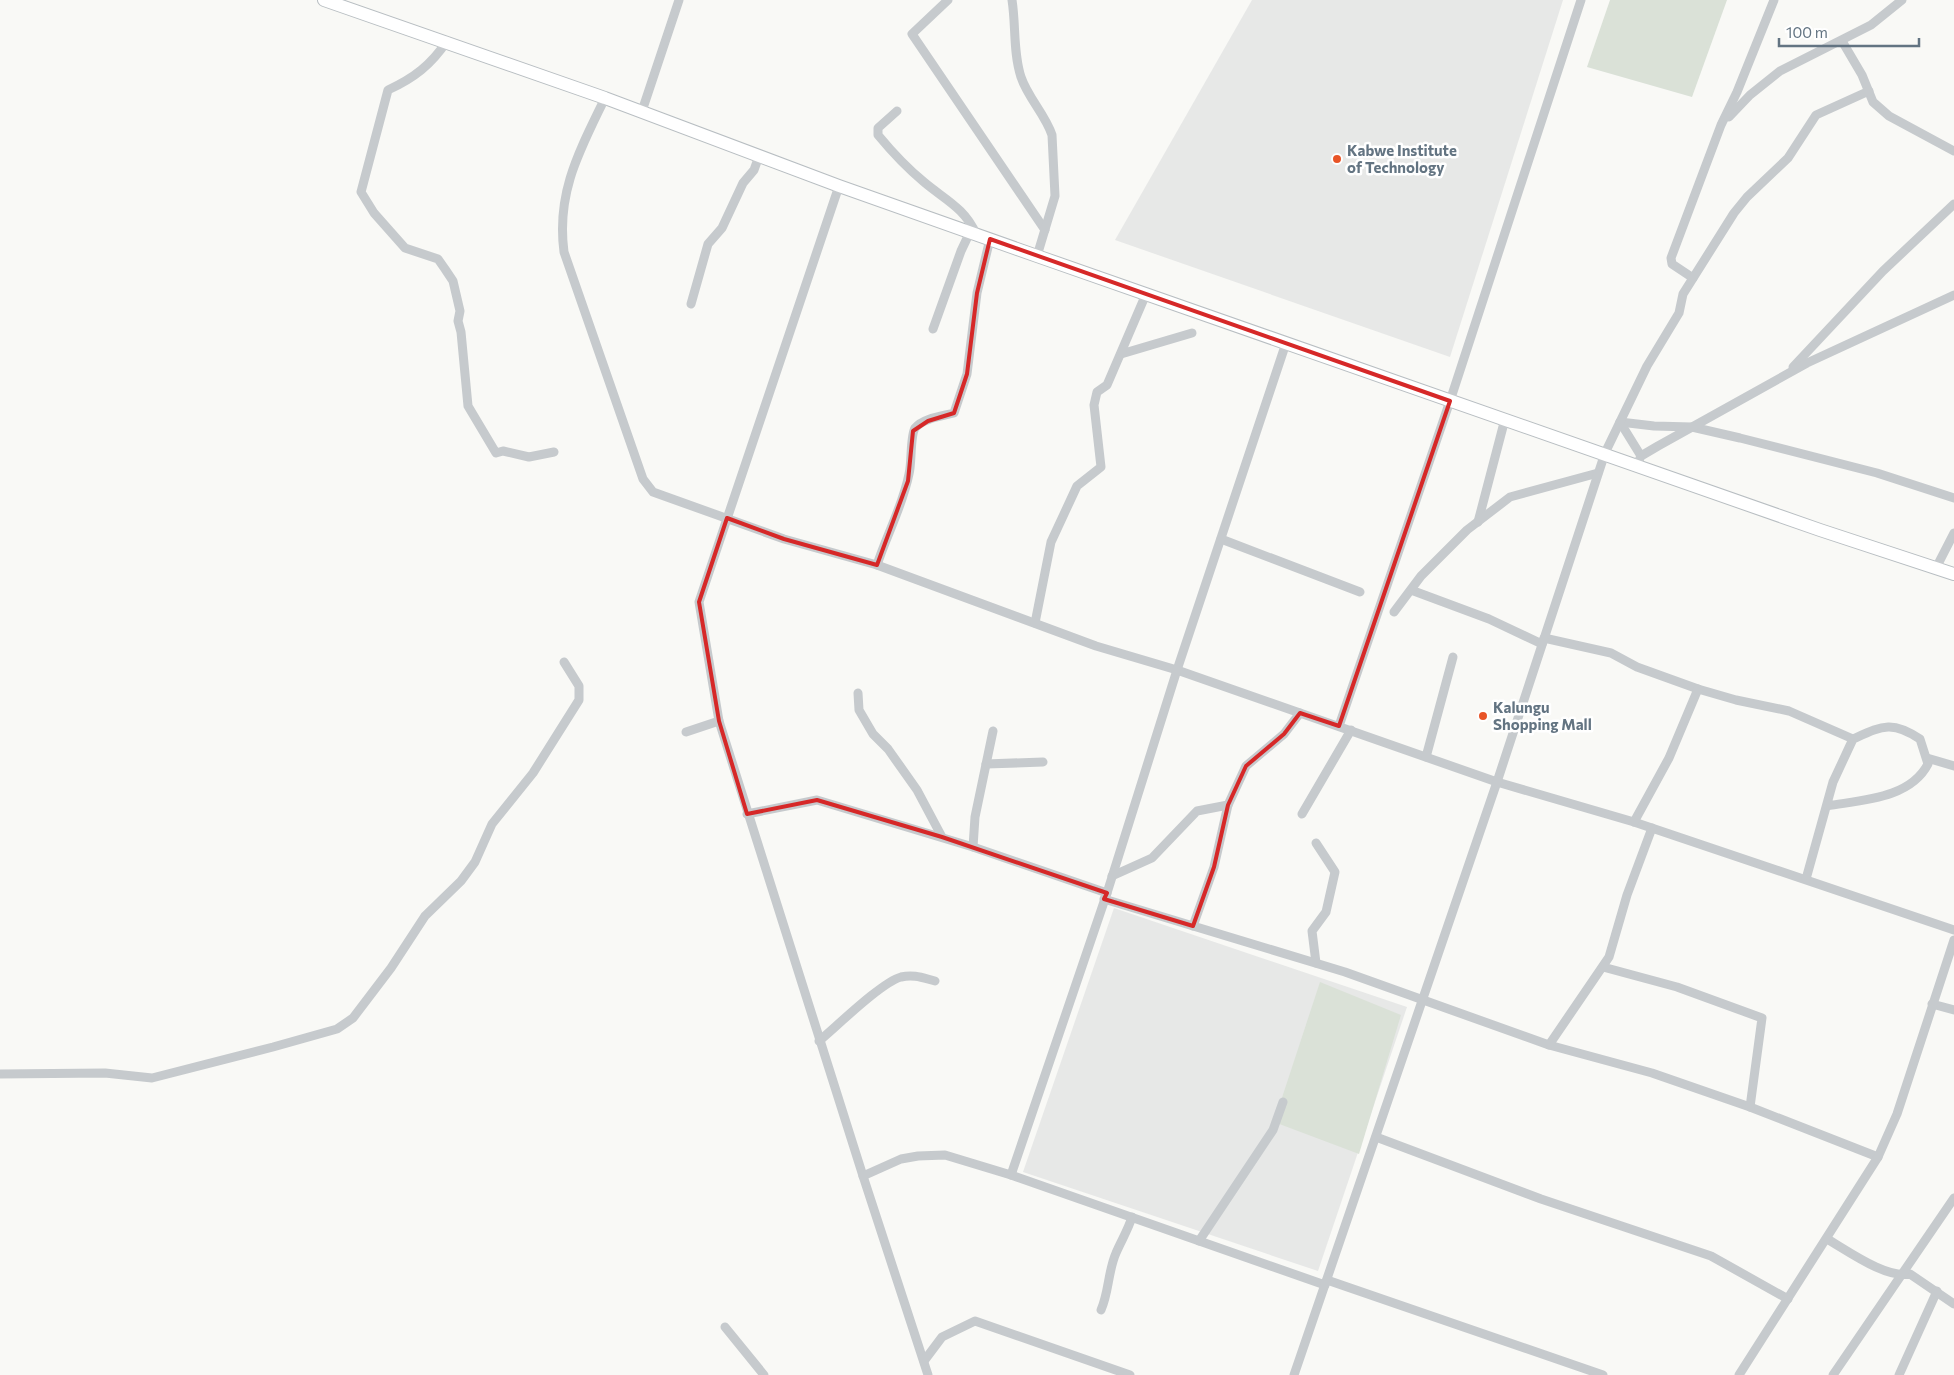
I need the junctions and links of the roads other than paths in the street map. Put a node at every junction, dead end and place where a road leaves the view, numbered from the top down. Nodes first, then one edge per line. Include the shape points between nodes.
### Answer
1 (679, 0) edge
2 (948, 0) edge
3 (1012, 0) edge
4 (1581, 0) edge
5 (1774, 0) edge
6 (1902, 0) edge
7 (331, 1) edge
8 (1842, 41) junction
9 (447, 42) junction
10 (1869, 91) junction
11 (604, 98) junction
12 (642, 111) junction
13 (897, 112) dead end
14 (1722, 124) junction
15 (1954, 151) edge
16 (759, 156) junction
17 (838, 186) junction
18 (1954, 204) edge
19 (1044, 230) junction
20 (973, 233) junction
21 (990, 239) junction
22 (1037, 256) junction
23 (1693, 278) junction
24 (1146, 294) junction
25 (1954, 295) edge
26 (691, 304) dead end
27 (933, 329) dead end
28 (1192, 333) dead end
29 (1286, 343) junction
30 (1121, 354) junction
31 (1786, 375) junction
32 (1450, 401) junction
33 (1505, 419) junction
34 (1620, 422) junction
35 (1692, 427) junction
36 (554, 452) dead end
37 (1605, 453) junction
38 (1639, 460) junction
39 (1598, 473) junction
40 (1954, 498) edge
41 (727, 518) junction
42 (1478, 522) junction
43 (1954, 533) edge
44 (1221, 539) junction
45 (877, 564) junction
46 (1936, 568) junction
47 (1954, 574) edge
48 (1411, 590) junction
49 (1360, 592) dead end
50 (1394, 612) dead end
51 (1035, 623) junction
52 (1543, 641) junction
53 (1453, 657) dead end
54 (564, 662) dead end
55 (1178, 670) junction
56 (1698, 689) junction
57 (858, 693) dead end
58 (1300, 713) junction
59 (719, 721) junction
60 (1339, 726) junction
61 (993, 730) dead end
62 (1351, 730) junction
63 (686, 732) dead end
64 (1853, 739) junction
65 (1426, 757) junction
66 (1927, 758) junction
67 (1043, 762) dead end
68 (986, 764) junction
69 (1954, 766) edge
70 (1497, 782) junction
71 (1228, 805) junction
72 (1827, 806) junction
73 (747, 814) junction
74 (1302, 814) dead end
75 (1634, 822) junction
76 (1652, 828) junction
77 (942, 837) junction
78 (1316, 843) dead end
79 (973, 847) junction
80 (1112, 876) junction
81 (1806, 879) junction
82 (1106, 896) junction
83 (1193, 926) junction
84 (1954, 930) edge
85 (1954, 940) edge
86 (1316, 963) junction
87 (1603, 968) junction
88 (935, 981) dead end
89 (1421, 998) junction
90 (1932, 1004) junction
91 (1954, 1010) edge
92 (820, 1041) junction
93 (1549, 1045) junction
94 (0, 1074) edge
95 (1283, 1102) dead end
96 (1750, 1107) junction
97 (1376, 1137) junction
98 (1878, 1157) junction
99 (1011, 1175) junction
100 (863, 1176) junction
101 (1954, 1198) edge
102 (1132, 1218) junction
103 (1827, 1239) junction
104 (1200, 1241) junction
105 (1901, 1276) junction
106 (1326, 1282) junction
107 (1937, 1291) junction
108 (1788, 1299) junction
109 (1954, 1304) edge
110 (1100, 1310) dead end
111 (725, 1327) dead end
112 (924, 1362) junction
113 (764, 1375) edge
114 (928, 1375) edge
115 (1130, 1375) edge
116 (1294, 1375) edge
117 (1603, 1375) edge
118 (1738, 1375) edge
119 (1833, 1375) edge
120 (1899, 1375) edge

1 - 12 street
2 - 19 street via 912,34
3 - 19 street via 1020,75 1052,135 1056,186
4 - 32 street
5 - 14 street
6 - 8 street via 1871,25
7 - 9 street
8 - 10 street
8 - 14 street via 1780,71 1750,95
9 - 11 street
9 - 36 street via 424,70 388,90 361,192 374,213 405,248 438,259 453,281 460,310 458,321 468,406 496,453 503,451 529,457
10 - 15 street via 1873,102 1889,116
10 - 23 street via 1816,114 1788,158 1734,213
11 - 12 street
11 - 41 street via 573,164 561,216 564,252 643,479 653,492
12 - 16 street
13 - 20 street via 878,128 878,135 897,158 957,207 971,222
14 - 23 street via 1671,258 1672,264
16 - 17 street
16 - 26 street via 722,228 708,244
17 - 20 street
17 - 41 street
18 - 31 street via 1884,271
19 - 22 street
20 - 21 street
20 - 27 street via 961,251
21 - 22 street
21 - 45 street via 977,294 967,374 954,413 918,425 914,431 908,481
22 - 24 street
23 - 34 street via 1683,294 1679,313 1647,366
24 - 29 street
24 - 30 street
25 - 31 street
28 - 30 street
29 - 32 street
29 - 44 street
30 - 51 street via 1107,385 1097,392 1094,405 1101,467 1076,486 1051,542
31 - 35 street
32 - 33 street
32 - 60 street
33 - 37 street
33 - 42 street
34 - 35 street
34 - 37 street
34 - 38 street
35 - 38 street
35 - 40 street via 1827,459
37 - 38 street
37 - 39 street
38 - 46 street
39 - 42 street via 1510,497
39 - 52 street
41 - 45 street via 784,539
41 - 59 street via 699,602
42 - 48 street via 1421,576
43 - 46 street
44 - 49 street
44 - 55 street
45 - 51 street
46 - 47 street
48 - 50 street
48 - 52 street
51 - 55 street via 1096,646
52 - 56 street via 1611,653 1637,667
52 - 70 street
53 - 65 street
54 - 94 street via 579,686 579,700 573,711 533,773 492,824 475,862 461,881 425,916 392,968 353,1018 337,1029 152,1078 105,1073
55 - 58 street
55 - 80 street
56 - 64 street via 1789,711
56 - 75 street via 1669,758
57 - 77 street via 859,710 873,734 917,790
58 - 60 street
58 - 71 street via 1284,734 1246,766
59 - 63 street
59 - 73 street
60 - 62 street
61 - 68 street
62 - 65 street
62 - 74 street
64 - 66 street via 1882,726 1902,729 1920,740
64 - 72 street via 1833,782
65 - 70 street
66 - 69 street
66 - 72 street via 1924,772 1910,785 1897,791
67 - 68 street
68 - 79 street via 975,816
70 - 75 street
70 - 89 street
71 - 80 street via 1197,811 1152,858
71 - 83 street via 1214,867
72 - 81 street
73 - 77 street via 817,800
73 - 92 street
75 - 76 street
76 - 81 street
76 - 87 street
77 - 79 street
78 - 86 street via 1335,872 1326,912 1312,932
79 - 82 street
80 - 82 street
81 - 84 street
82 - 83 street
82 - 99 street
83 - 86 street
85 - 90 street
86 - 89 street
87 - 93 street
87 - 96 street via 1677,987 1762,1018
88 - 92 street via 916,975 899,977
89 - 93 street
89 - 97 street
90 - 91 street
90 - 98 street via 1897,1114
92 - 100 street
93 - 96 street via 1652,1072
95 - 104 street via 1273,1130
96 - 98 street
97 - 106 street
97 - 108 street via 1541,1200 1711,1256
98 - 103 street
99 - 100 street via 945,1155 900,1159
99 - 102 street
100 - 112 street
101 - 105 street
102 - 104 street
102 - 110 street via 1115,1254
103 - 105 street via 1871,1264
103 - 108 street
104 - 106 street
105 - 107 street via 1910,1274
105 - 119 street
106 - 116 street
106 - 117 street
107 - 109 street
107 - 120 street
108 - 118 street
111 - 113 street
112 - 114 street
112 - 115 street via 942,1337 975,1321

